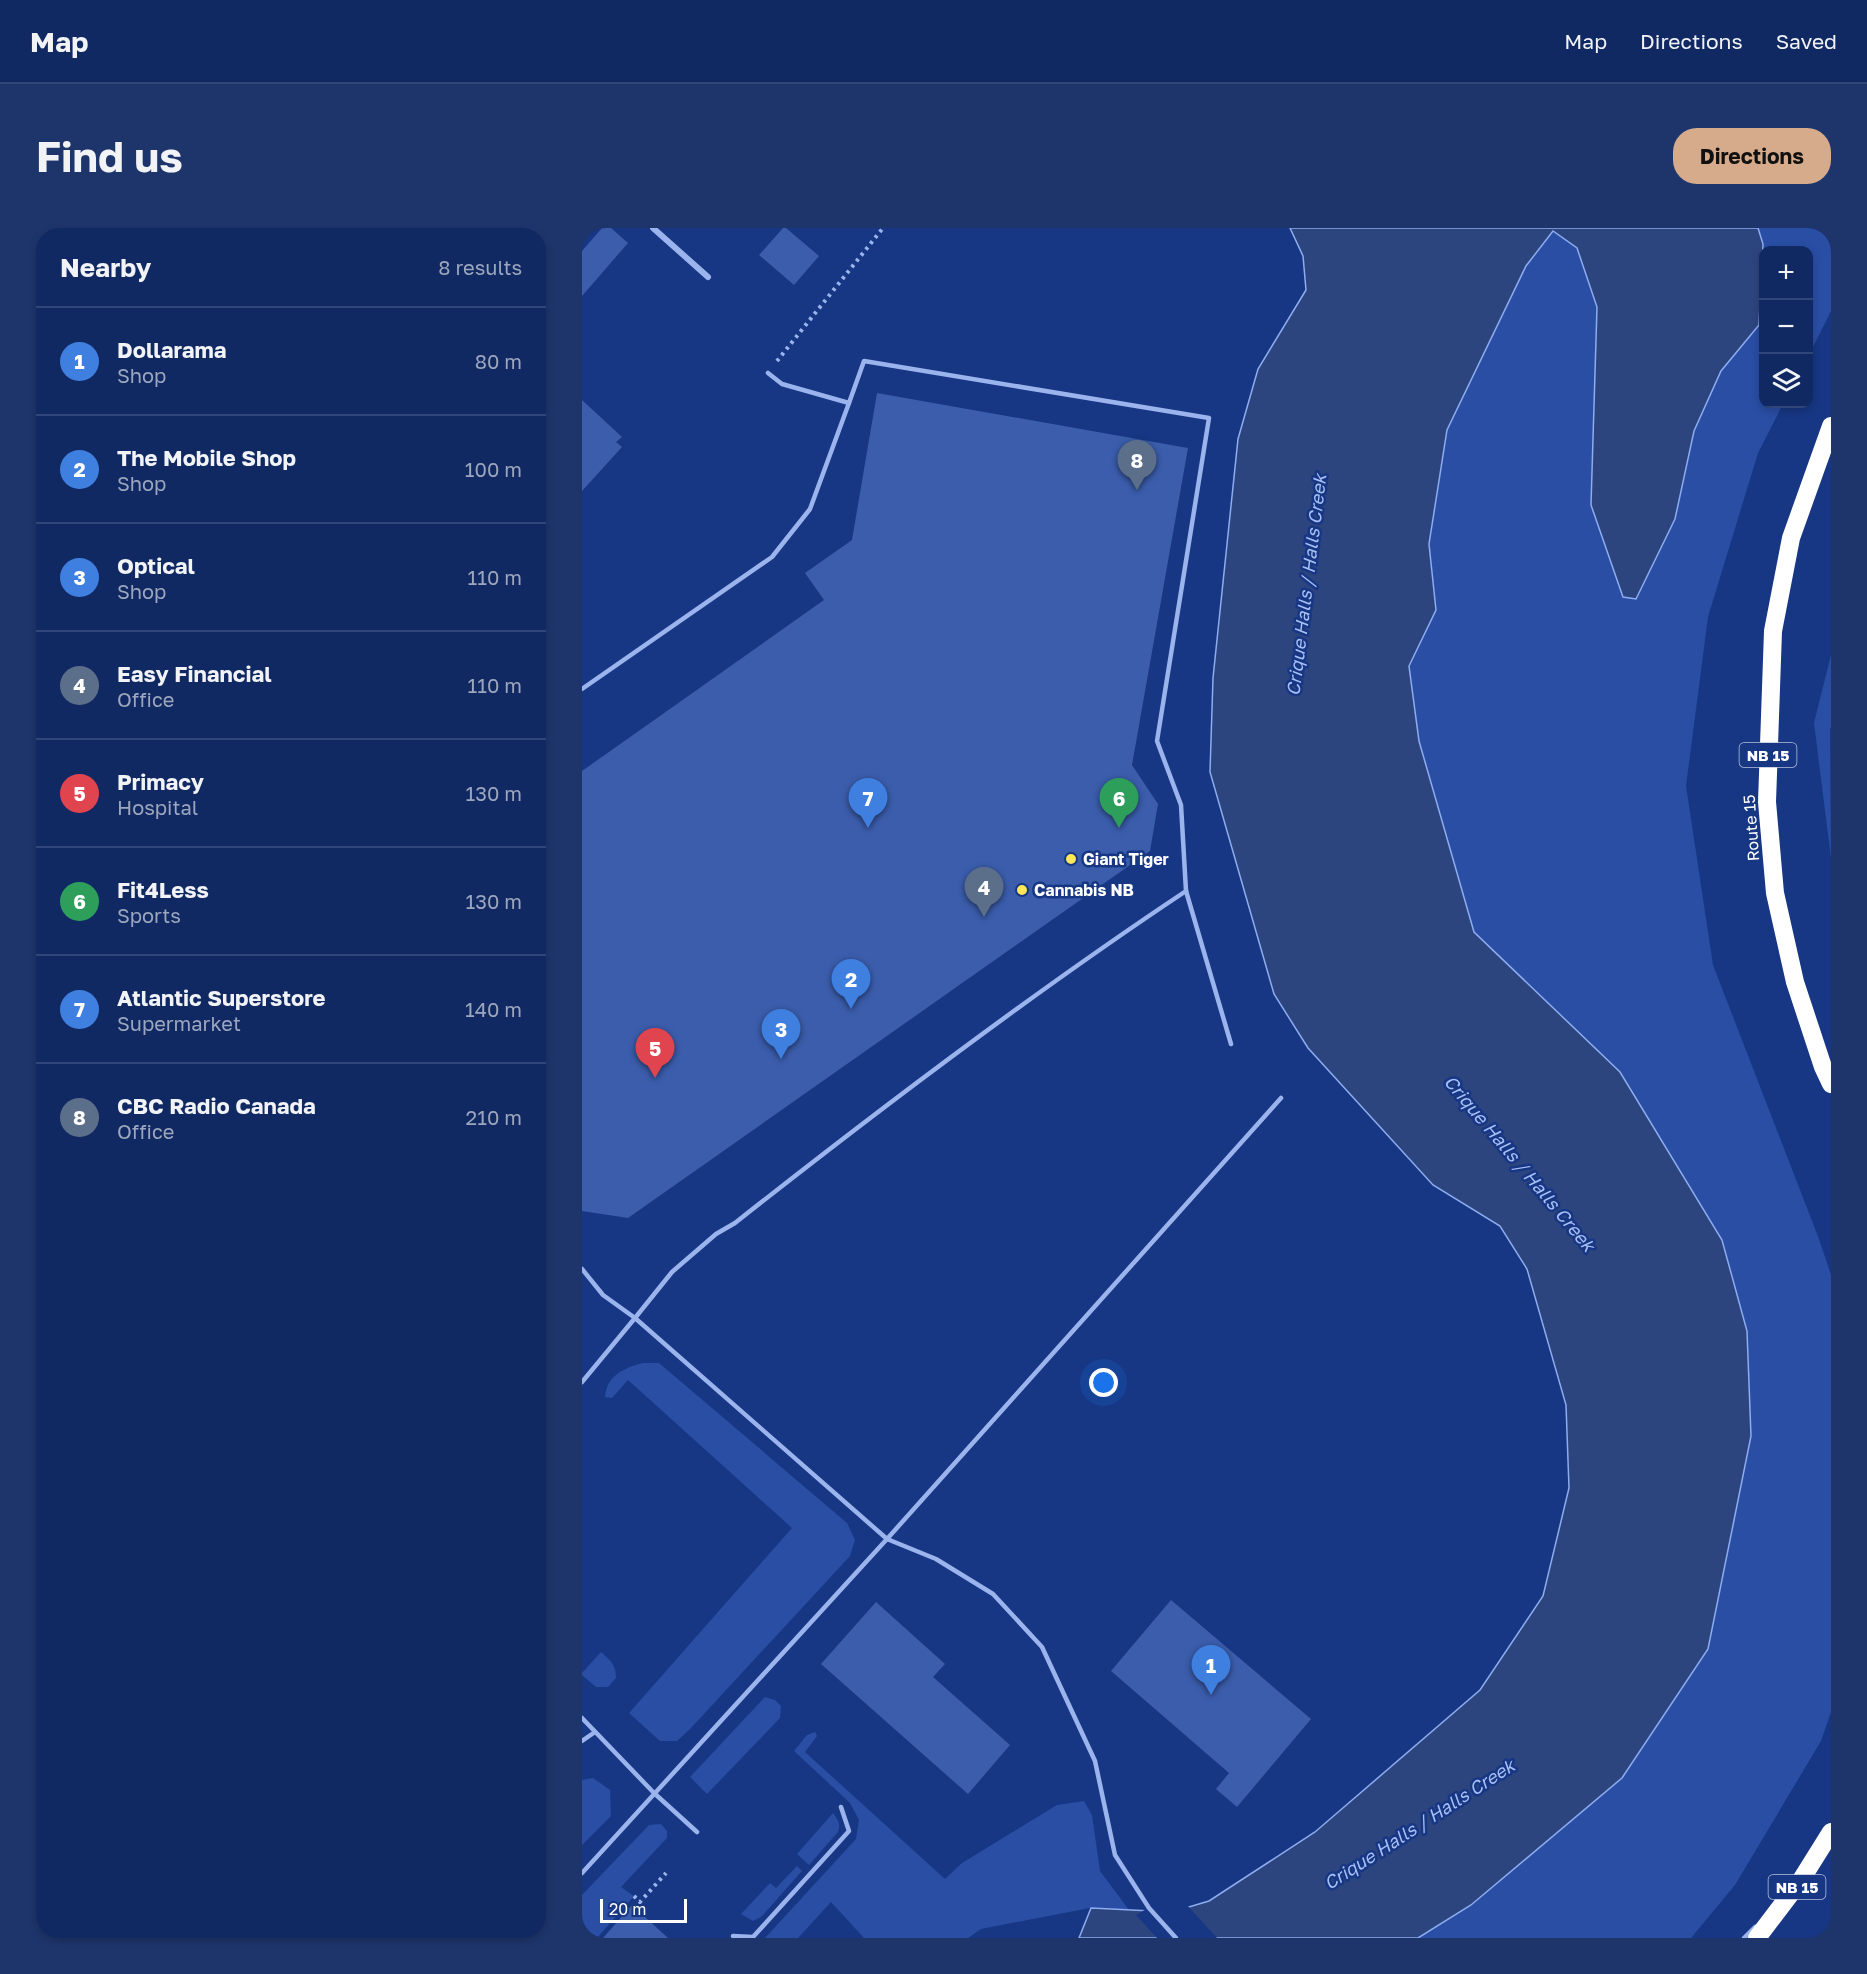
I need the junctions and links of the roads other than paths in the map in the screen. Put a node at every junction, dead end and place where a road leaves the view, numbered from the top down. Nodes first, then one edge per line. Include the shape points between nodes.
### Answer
1 (653, 228) edge
2 (708, 277) dead end
3 (768, 373) road end
4 (849, 403) junction
5 (1831, 426) edge
6 (582, 689) edge
7 (1186, 891) junction
8 (1231, 1044) dead end
9 (1831, 1084) edge
10 (1281, 1098) dead end
11 (582, 1269) edge
12 (635, 1318) junction
13 (582, 1382) edge
14 (887, 1539) junction
15 (582, 1718) edge
16 (596, 1732) junction
17 (582, 1741) edge
18 (654, 1793) junction
19 (841, 1807) dead end
20 (697, 1832) dead end
21 (1831, 1832) edge
22 (582, 1873) edge
23 (1801, 1880) junction
24 (733, 1936) dead end
25 (1176, 1938) edge
26 (1744, 1938) edge
27 (1757, 1938) edge

1 - 2 street
3 - 4 lane via 782,384
4 - 6 lane via 810,509 772,557
4 - 7 lane via 864,361 1209,418 1157,741 1181,805
5 - 9 highway, Route 15 / NB 15 via 1791,538 1773,631 1767,802 1775,892 1792,970
7 - 8 lane
7 - 12 lane via 987,1029 717,1234 672,1272
10 - 14 lane
11 - 12 lane via 603,1295
12 - 13 lane
12 - 14 lane
14 - 18 lane
14 - 25 lane via 936,1559 993,1594 1042,1647 1095,1761 1115,1855 1149,1908
15 - 16 lane
16 - 17 lane
16 - 18 lane
18 - 20 lane
18 - 22 lane
19 - 24 lane via 849,1831 753,1937
21 - 23 highway, NB 15
23 - 26 lane
23 - 27 highway, NB 15

